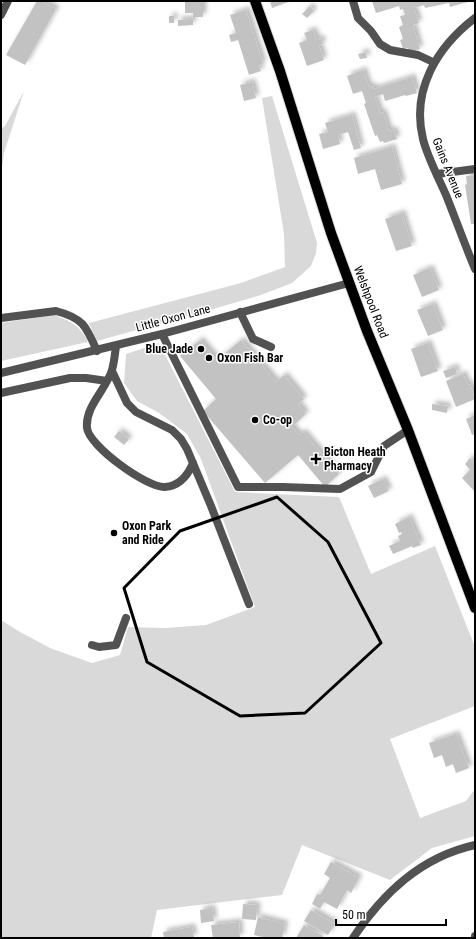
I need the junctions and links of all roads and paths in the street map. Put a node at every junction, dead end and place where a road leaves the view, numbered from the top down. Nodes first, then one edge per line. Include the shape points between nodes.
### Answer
1 (8, 1) edge
2 (255, 1) edge
3 (353, 1) edge
4 (1, 15) edge
5 (475, 18) edge
6 (433, 62) junction
7 (475, 169) edge
8 (437, 174) junction
9 (475, 269) edge
10 (349, 283) junction
11 (240, 312) junction
12 (1, 318) edge
13 (162, 334) junction
14 (116, 346) junction
15 (271, 347) dead end
16 (96, 351) junction
17 (112, 371) junction
18 (1, 373) edge
19 (106, 381) junction
20 (1, 393) edge
21 (408, 430) junction
22 (193, 463) junction
23 (249, 604) dead end
24 (475, 608) edge
25 (126, 618) dead end
26 (92, 644) dead end
27 (475, 845) edge
28 (353, 938) edge

1 - 4 street
2 - 10 main road, Welshpool Road
3 - 6 street via 358,18 380,44 390,50 418,55
5 - 6 street, Gains Avenue via 451,39
6 - 8 street, Gains Avenue via 421,97 420,116 423,140
7 - 8 street
8 - 9 street, Gains Avenue
10 - 11 street, Little Oxon Lane
10 - 21 main road, Welshpool Road
11 - 13 street, Little Oxon Lane
11 - 15 street via 253,339
12 - 16 street via 56,311 64,313 77,318 87,329
13 - 14 street, Little Oxon Lane
13 - 21 street via 238,487 340,489 371,472 384,446
14 - 16 street, Little Oxon Lane
14 - 17 street
16 - 18 street, Little Oxon Lane
17 - 19 street
17 - 22 street via 126,403 136,412 172,430 181,439
19 - 20 street via 70,378
19 - 22 street via 87,419 87,430 99,448 132,473 155,486 176,485 184,478
21 - 24 main road, Welshpool Road
22 - 23 street
25 - 26 street via 116,645 100,647
27 - 28 street via 441,856 421,866 379,902

